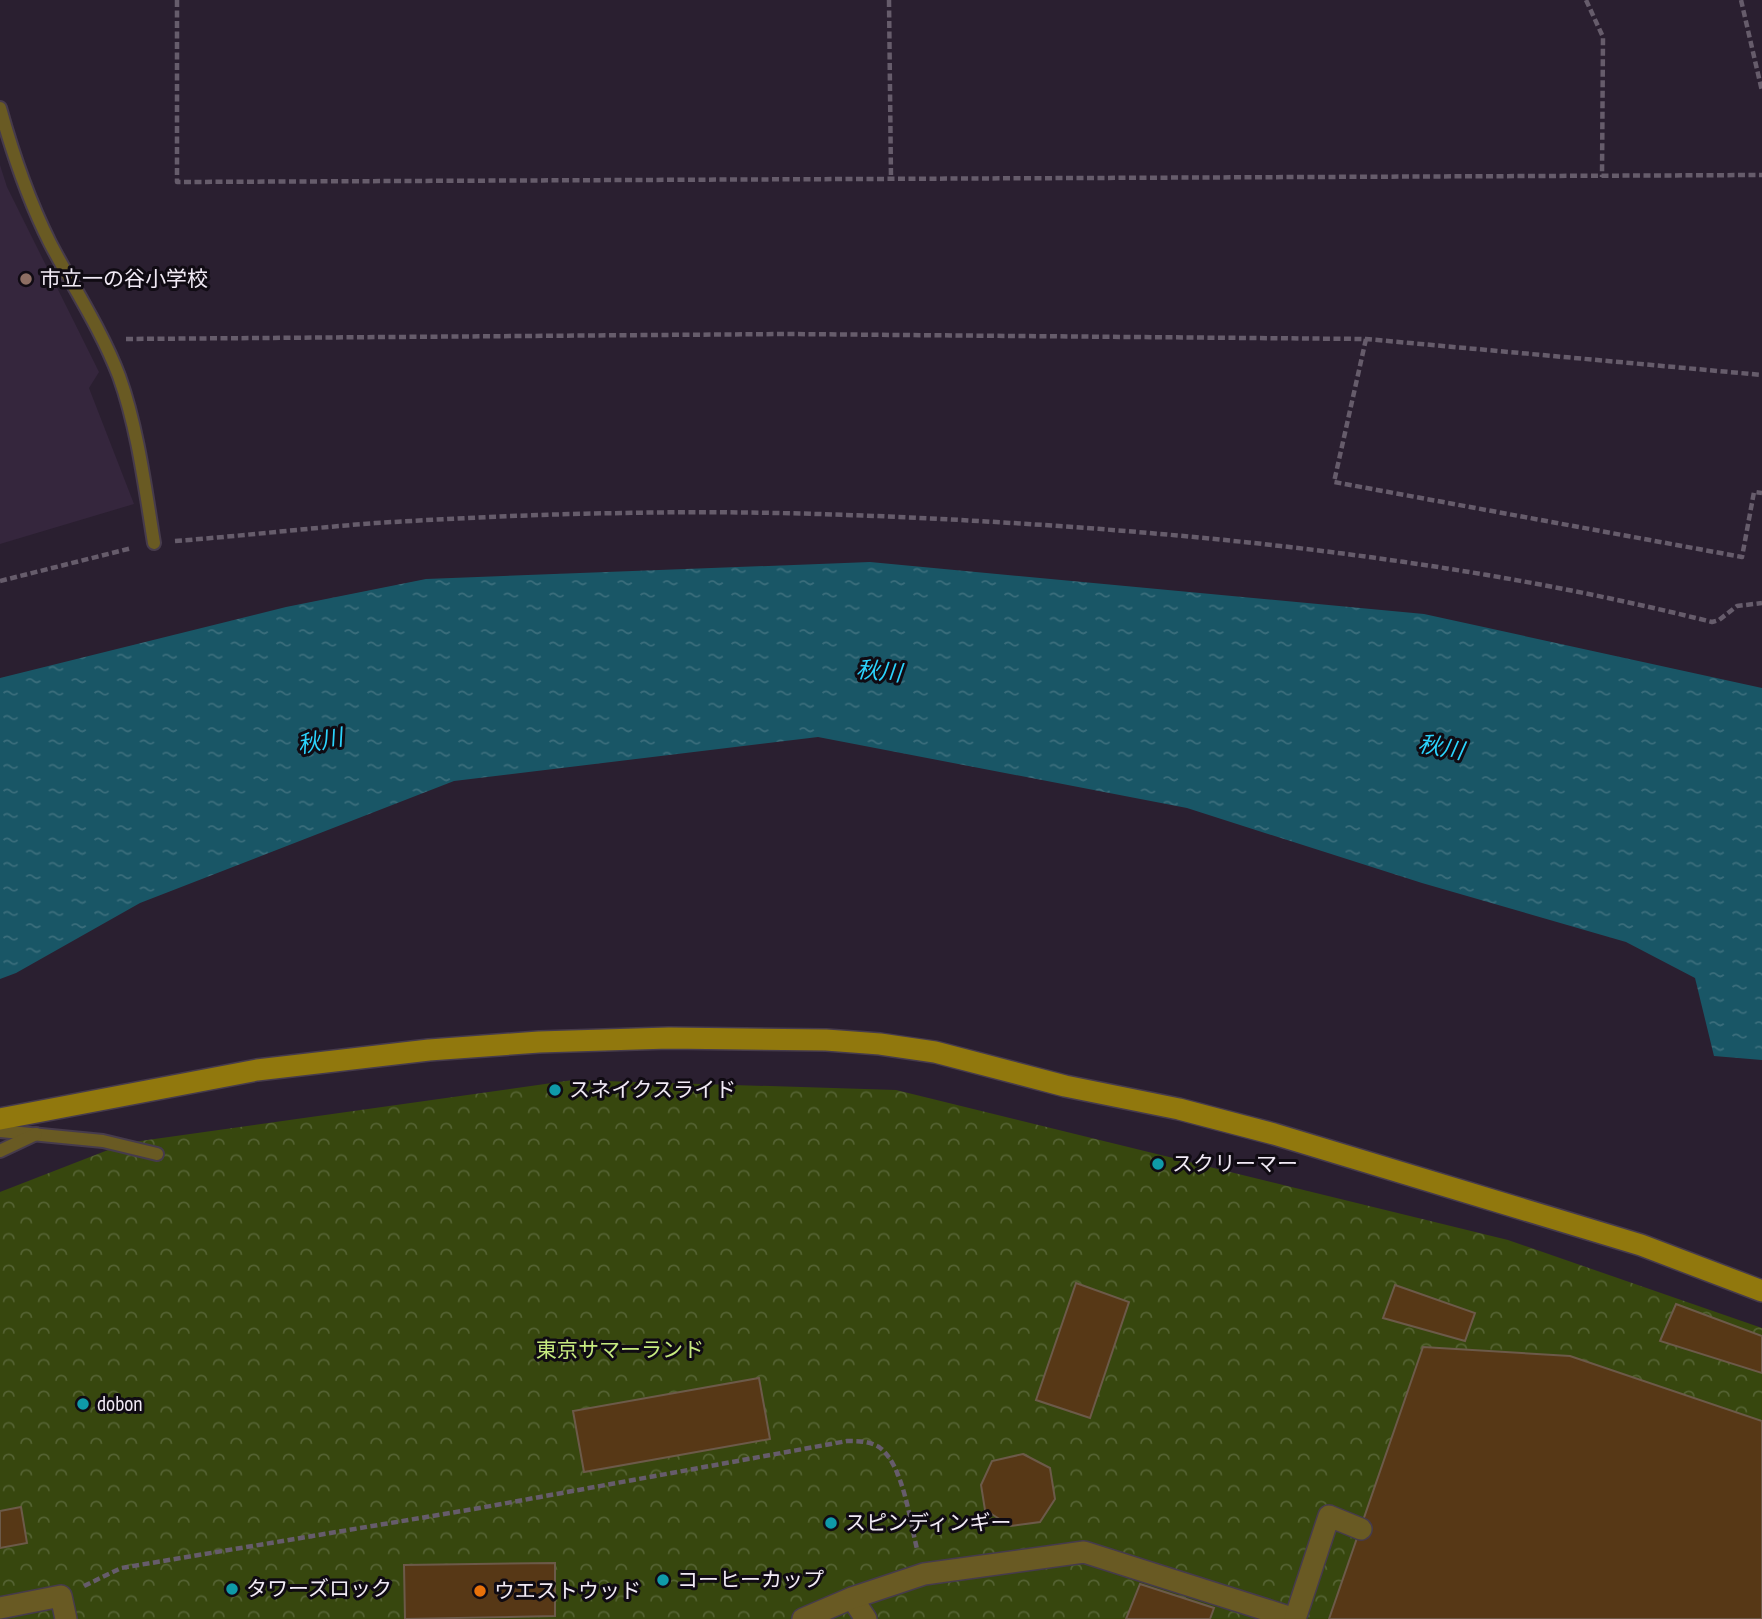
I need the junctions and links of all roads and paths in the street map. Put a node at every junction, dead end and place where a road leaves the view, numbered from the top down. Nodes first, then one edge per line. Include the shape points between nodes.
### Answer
1 (177, 0) edge
2 (889, 0) edge
3 (1586, 0) edge
4 (1741, 0) edge
5 (1762, 91) edge
6 (0, 108) edge
7 (1762, 175) edge
8 (1602, 177) junction
9 (891, 179) junction
10 (1366, 339) junction
11 (104, 342) junction
12 (1762, 374) edge
13 (1762, 493) edge
14 (154, 543) junction
15 (0, 581) edge
16 (1762, 603) edge
17 (0, 1119) edge
18 (0, 1131) edge
19 (36, 1134) junction
20 (0, 1151) edge
21 (157, 1154) dead end
22 (1762, 1291) edge
23 (1361, 1529) dead end
24 (924, 1574) junction
25 (61, 1596) junction
26 (852, 1598) junction
27 (0, 1608) edge
28 (66, 1619) edge
29 (803, 1619) edge
30 (866, 1619) edge
31 (1295, 1619) edge

1 - 9 path via 177,182
2 - 9 path
3 - 8 path via 1603,37
4 - 5 path
6 - 11 lane via 18,172
7 - 8 path
8 - 9 path
10 - 11 path via 773,334
10 - 12 path
10 - 13 path via 1334,482 1742,557 1754,492
11 - 14 lane via 130,410
14 - 15 path
14 - 16 path via 377,523 589,514 920,518 1116,529 1352,554 1637,604 1712,622 1737,606
17 - 22 street via 257,1070 429,1050 669,1038 880,1044 935,1052 1274,1134 1641,1245
18 - 19 lane
19 - 20 lane
19 - 21 lane via 103,1141
23 - 31 street via 1329,1516
24 - 25 path via 890,1457 864,1441 847,1441 121,1568
24 - 26 street
24 - 31 street via 1084,1552
25 - 27 street
25 - 28 street
26 - 29 street
26 - 30 street

